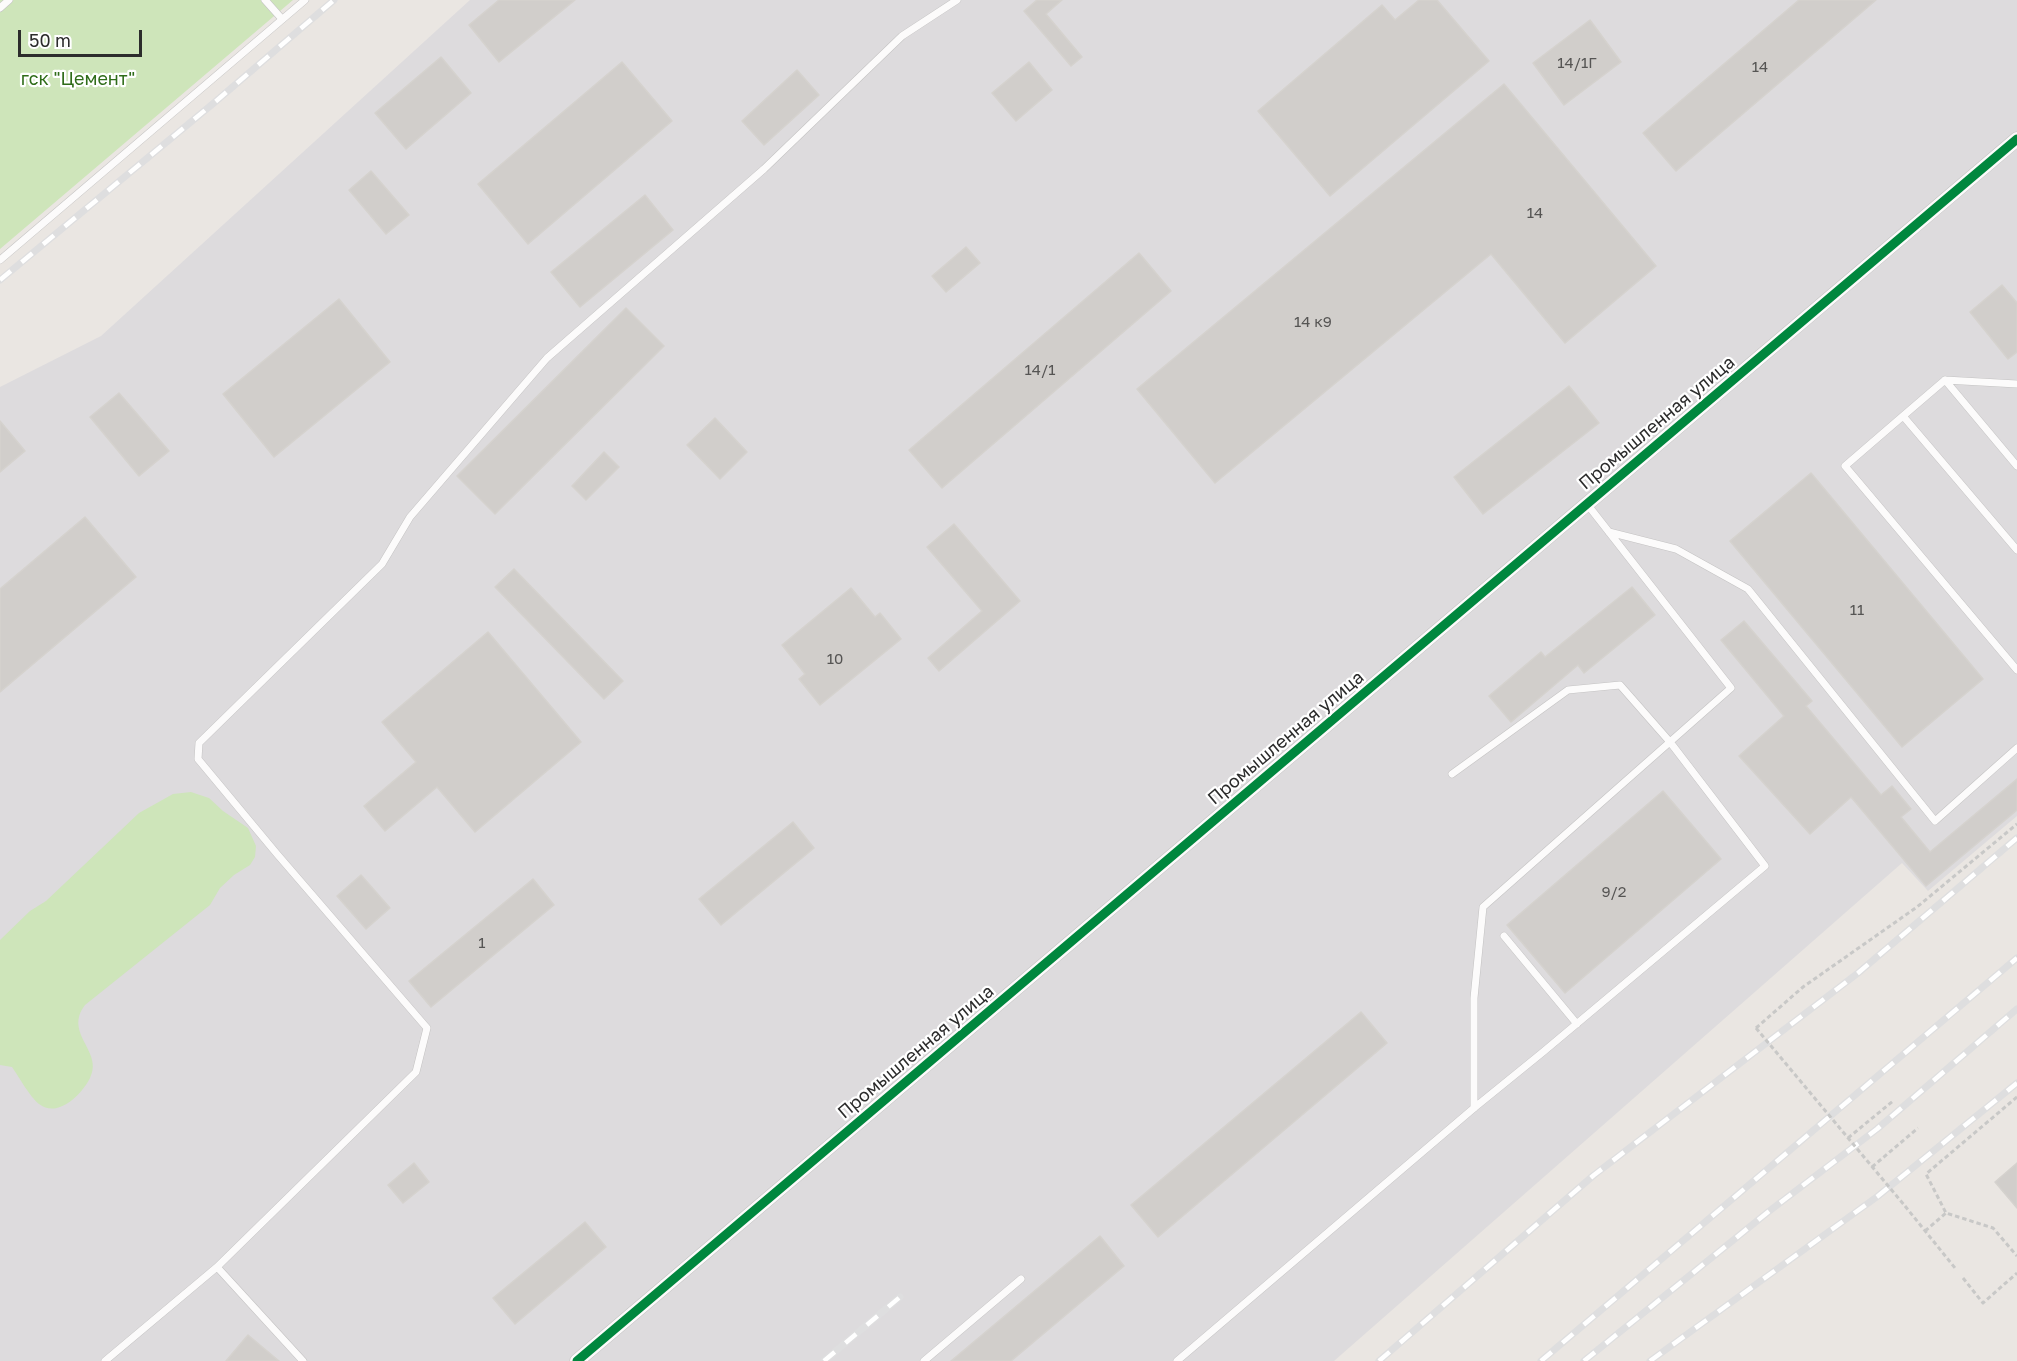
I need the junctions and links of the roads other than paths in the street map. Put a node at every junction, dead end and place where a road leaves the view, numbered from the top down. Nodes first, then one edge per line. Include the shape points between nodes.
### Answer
1 (9, 0) edge
2 (265, 0) edge
3 (305, 0) edge
4 (957, 0) edge
5 (0, 8) edge
6 (282, 19) junction
7 (2017, 140) edge
8 (0, 260) edge
9 (1946, 380) junction
10 (2017, 384) edge
11 (1904, 416) junction
12 (2017, 466) edge
13 (1587, 504) junction
14 (1609, 532) junction
15 (2017, 550) edge
16 (2017, 670) edge
17 (1670, 742) junction
18 (2017, 748) edge
19 (1452, 774) dead end
20 (1504, 936) dead end
21 (1577, 1024) junction
22 (1474, 1108) junction
23 (217, 1267) junction
24 (1021, 1279) dead end
25 (105, 1361) edge
26 (303, 1361) edge
27 (577, 1361) edge
28 (924, 1361) edge
29 (1177, 1361) edge

1 - 5 lane
2 - 6 lane
3 - 6 lane
4 - 23 lane via 902,36 764,169 547,358 410,517 382,564 199,743 198,759 427,1028 416,1072
6 - 8 lane
7 - 13 street, Промышленная улица
9 - 10 lane
9 - 11 lane
9 - 12 lane
11 - 15 lane
11 - 16 lane via 1845,466
13 - 14 lane
13 - 27 street, Промышленная улица
14 - 17 lane via 1731,688
14 - 18 lane via 1676,549 1748,589 1935,821
17 - 19 lane via 1620,685 1568,690
17 - 21 lane via 1765,866
17 - 22 lane via 1483,907 1474,998
20 - 21 lane
21 - 22 lane
22 - 29 lane
23 - 25 lane
23 - 26 lane
24 - 28 lane

